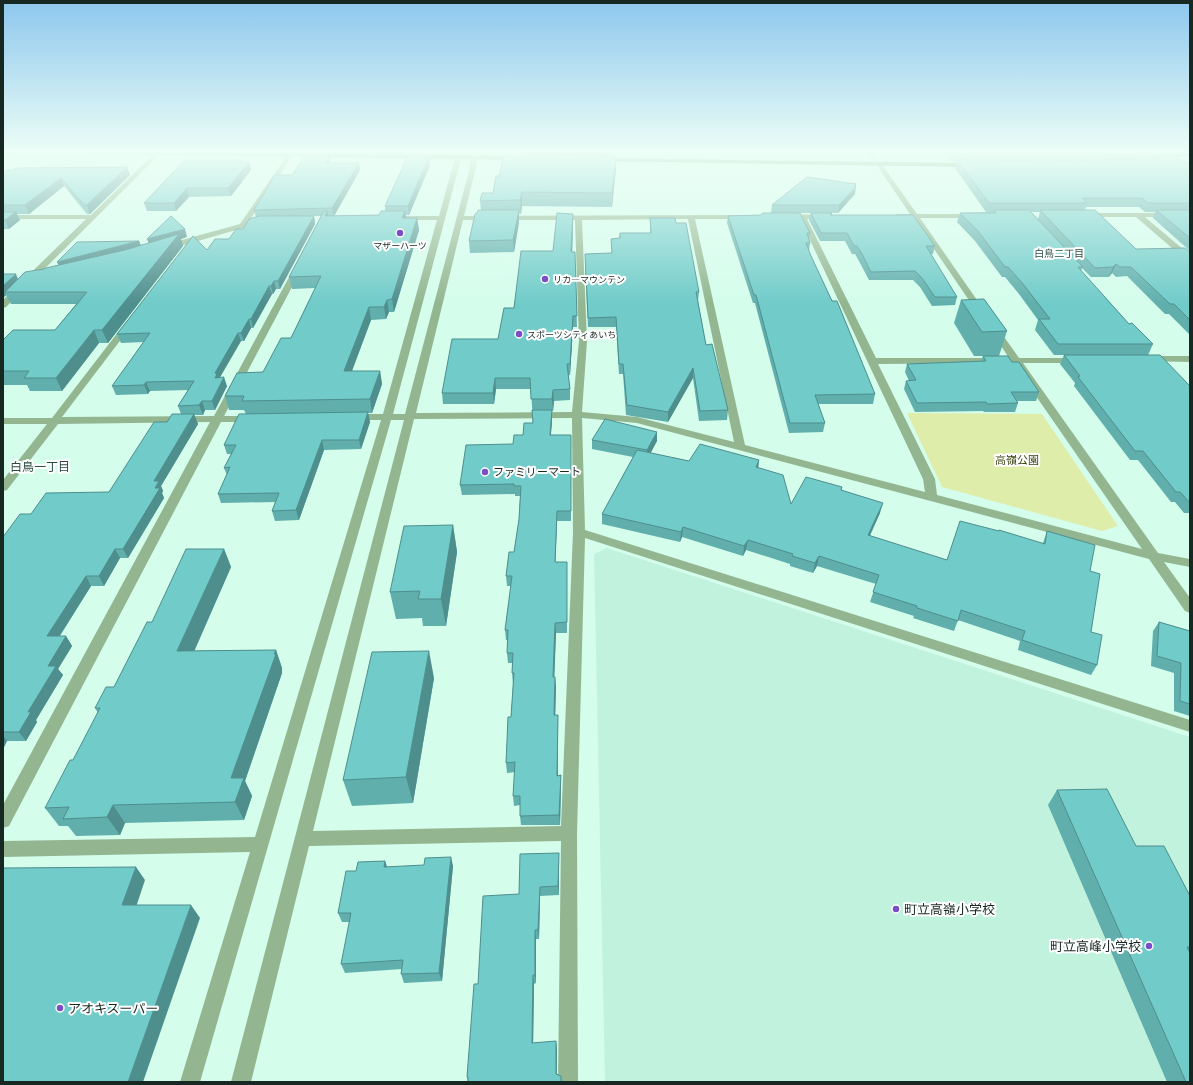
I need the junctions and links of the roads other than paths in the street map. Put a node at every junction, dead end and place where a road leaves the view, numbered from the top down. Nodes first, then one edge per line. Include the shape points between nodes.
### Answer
1 (107, 203) edge
2 (258, 203) edge
3 (447, 203) edge
4 (462, 203) edge
5 (905, 203) edge
6 (982, 215) edge
7 (1075, 215) edge
8 (1138, 215) junction
9 (1190, 215) edge
10 (803, 216) junction
11 (835, 216) edge
12 (890, 216) edge
13 (914, 216) junction
14 (3, 217) edge
15 (92, 217) junction
16 (578, 217) junction
17 (691, 217) junction
18 (751, 217) edge
19 (781, 217) edge
20 (386, 218) edge
21 (441, 218) junction
22 (460, 218) junction
23 (269, 220) edge
24 (242, 226) junction
25 (193, 240) junction
26 (156, 250) edge
27 (183, 252) edge
28 (1190, 259) edge
29 (302, 260) edge
30 (42, 278) edge
31 (28, 281) junction
32 (3, 305) edge
33 (136, 314) edge
34 (1148, 348) edge
35 (1143, 359) edge
36 (1159, 359) junction
37 (1190, 359) edge
38 (1016, 360) junction
39 (1087, 360) edge
40 (872, 361) junction
41 (1169, 371) edge
42 (577, 415) junction
43 (387, 417) junction
44 (410, 417) junction
45 (264, 418) edge
46 (341, 418) edge
47 (218, 419) junction
48 (3, 421) edge
49 (56, 421) junction
50 (740, 446) junction
51 (3, 488) edge
52 (932, 498) junction
53 (580, 532) junction
54 (1153, 556) junction
55 (1190, 563) edge
56 (1190, 608) edge
57 (1190, 726) edge
58 (3, 821) edge
59 (569, 833) junction
60 (302, 839) junction
61 (260, 844) junction
62 (3, 849) edge
63 (190, 1082) edge
64 (241, 1082) edge
65 (568, 1082) edge

1 - 15 street
2 - 24 street
3 - 21 street
4 - 22 street
5 - 13 street
6 - 13 street
7 - 8 street
8 - 9 street
8 - 28 street
10 - 11 street
10 - 19 street
10 - 40 street
12 - 13 street
13 - 38 street
14 - 15 street
15 - 31 street
16 - 17 street
16 - 22 street
16 - 42 street via 583,341
17 - 18 street
17 - 50 street
20 - 21 street
21 - 43 street
22 - 44 street
23 - 24 street
24 - 25 street
25 - 26 street
25 - 27 street
29 - 47 street
30 - 31 street
31 - 32 street
33 - 49 street
34 - 36 street
35 - 36 street
36 - 37 street
36 - 41 street
38 - 39 street
38 - 40 street
38 - 54 street
40 - 52 street via 929,479
42 - 44 street
42 - 50 street via 637,420
42 - 53 street
43 - 44 street
43 - 46 street
43 - 61 street
44 - 60 street
45 - 47 street
47 - 49 street
47 - 58 street
48 - 49 street
49 - 51 street
50 - 52 street
52 - 54 street
53 - 57 street
53 - 59 street
54 - 55 street
54 - 56 street
59 - 60 street
59 - 65 street
60 - 64 street
61 - 62 street
61 - 63 street

